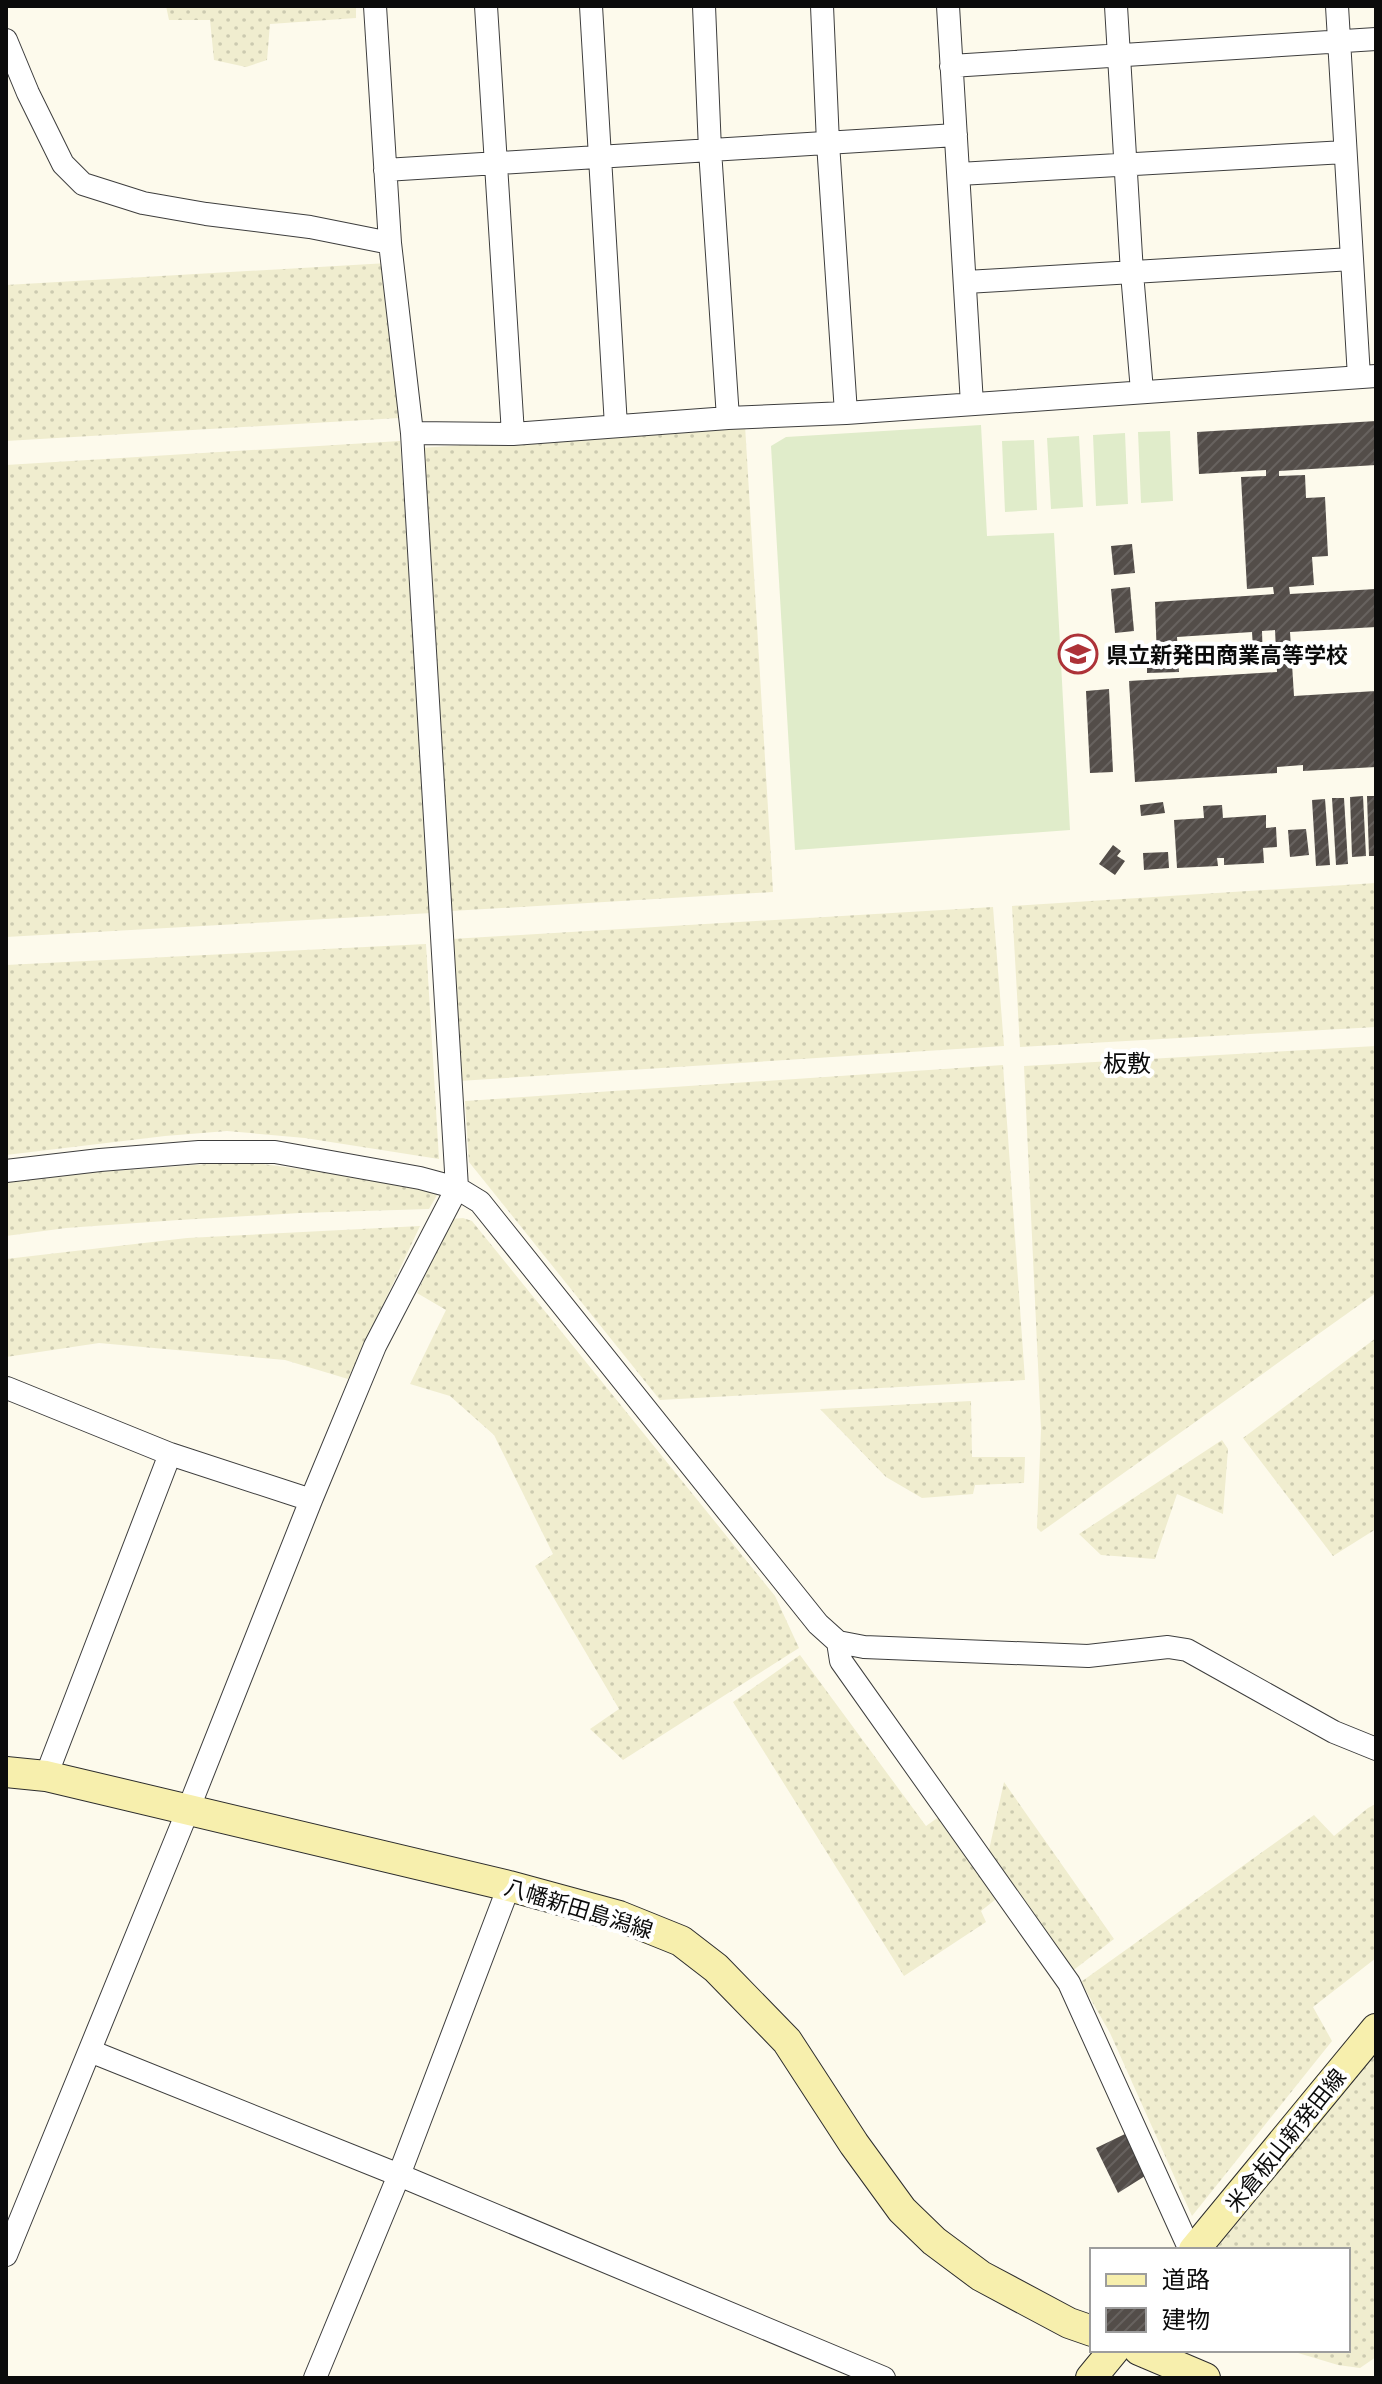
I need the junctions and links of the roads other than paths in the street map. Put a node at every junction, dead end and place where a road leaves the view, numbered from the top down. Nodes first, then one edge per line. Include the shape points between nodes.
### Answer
1 (375, 6) edge
2 (486, 6) edge
3 (591, 6) edge
4 (704, 6) edge
5 (822, 6) edge
6 (948, 6) edge
7 (1116, 6) edge
8 (1337, 6) edge
9 (1376, 39) edge
10 (6, 40) edge
11 (1340, 41) junction
12 (1119, 55) junction
13 (951, 66) junction
14 (956, 135) junction
15 (828, 143) junction
16 (710, 150) junction
17 (1345, 152) junction
18 (600, 157) junction
19 (495, 164) junction
20 (1126, 164) junction
21 (385, 170) junction
22 (959, 174) junction
23 (390, 243) junction
24 (1352, 259) junction
25 (1132, 273) junction
26 (966, 282) junction
27 (1368, 376) edge
28 (1142, 391) junction
29 (972, 404) junction
30 (846, 413) junction
31 (728, 418) junction
32 (616, 426) junction
33 (412, 433) junction
34 (513, 434) junction
35 (6, 1171) edge
36 (457, 1188) junction
37 (7, 1388) edge
38 (170, 1454) junction
39 (311, 1500) junction
40 (838, 1642) junction
41 (1376, 1749) edge
42 (6, 1772) edge
43 (46, 1776) junction
44 (188, 1810) junction
45 (509, 1886) junction
46 (1376, 2029) edge
47 (90, 2051) junction
48 (399, 2175) junction
49 (1191, 2248) edge
50 (1194, 2248) edge
51 (6, 2255) edge
52 (1090, 2330) edge
53 (1112, 2352) edge
54 (1144, 2352) edge
55 (315, 2378) edge
56 (884, 2378) edge
57 (1091, 2378) edge
58 (1205, 2378) edge

1 - 21 street
2 - 19 street
3 - 18 street
4 - 16 street
5 - 15 street
6 - 13 street
7 - 12 street
8 - 11 street
9 - 11 street
10 - 23 street via 63,164 83,184 143,203
11 - 12 street
11 - 17 street
12 - 13 street
12 - 20 street
13 - 14 street
14 - 15 street
14 - 22 street
15 - 16 street
15 - 30 street
16 - 18 street
16 - 31 street
17 - 20 street
17 - 24 street
18 - 19 street
18 - 32 street
19 - 21 street
19 - 34 street
20 - 22 street
20 - 25 street
21 - 23 street
22 - 26 street
23 - 33 street
24 - 25 street
24 - 27 street
25 - 26 street
25 - 28 street
26 - 29 street
27 - 28 street
28 - 29 street
29 - 30 street
30 - 31 street
31 - 32 street
32 - 34 street
33 - 34 street
33 - 36 street
35 - 36 street via 199,1152 275,1152
36 - 39 street via 375,1346
36 - 40 street via 480,1202 818,1624
37 - 38 street
38 - 39 street
38 - 43 street
39 - 44 street
40 - 41 street via 1088,1656 1168,1647 1187,1650 1334,1732
40 - 49 street via 841,1661 1069,1983
42 - 43 main road, 八幡新田島潟線
43 - 44 main road, 八幡新田島潟線
44 - 45 main road, 八幡新田島潟線
44 - 47 street
45 - 48 street
45 - 52 main road, 八幡新田島潟線 via 619,1916 681,1941 716,1968 787,2041 902,2210 934,2241 981,2276
46 - 50 main road, 米倉板山新発田線
47 - 48 street
47 - 51 street
48 - 55 street
48 - 56 street
53 - 57 main road
54 - 58 main road

